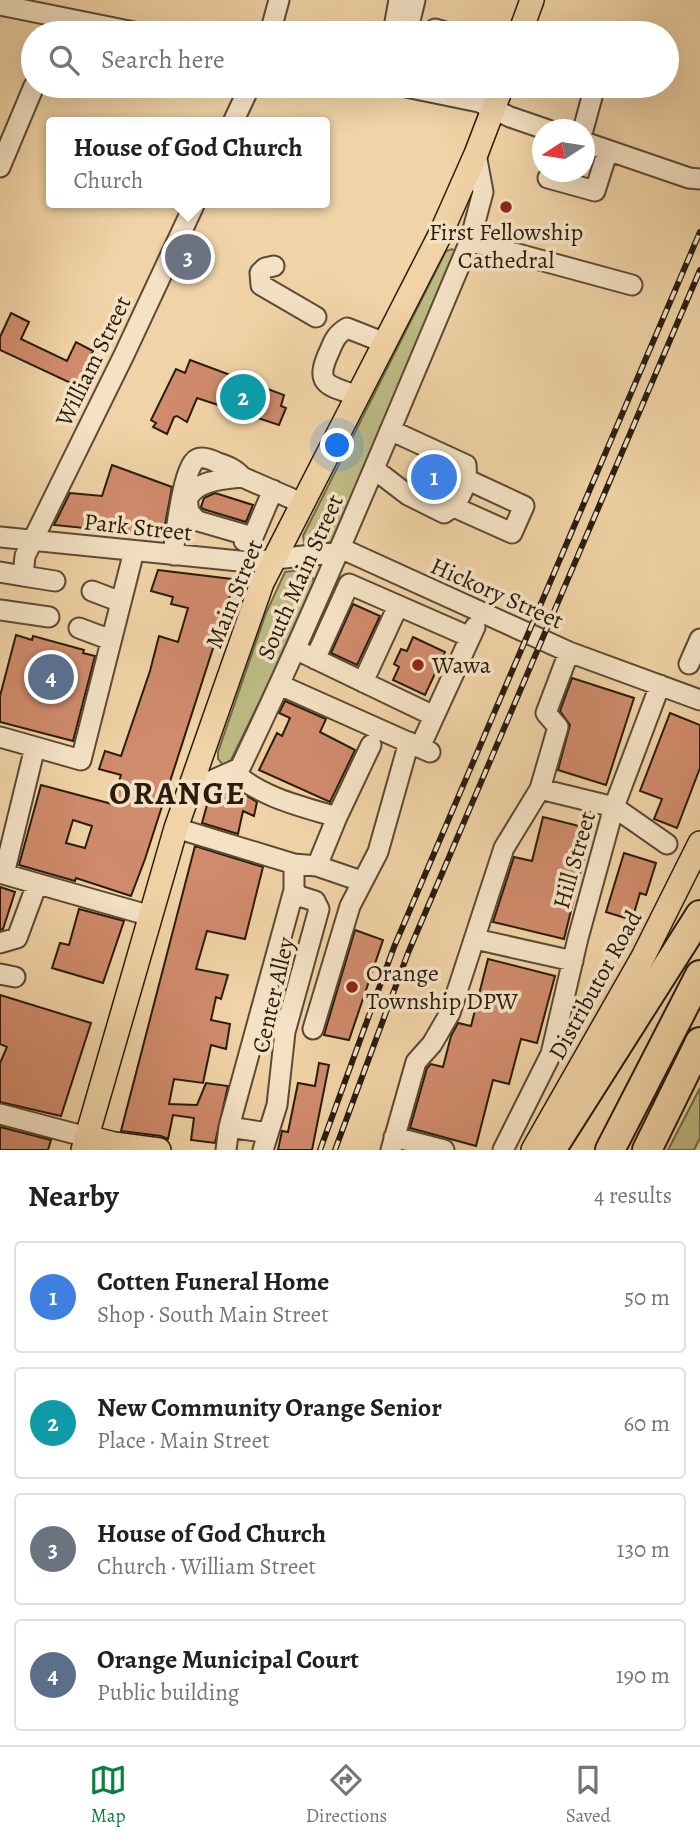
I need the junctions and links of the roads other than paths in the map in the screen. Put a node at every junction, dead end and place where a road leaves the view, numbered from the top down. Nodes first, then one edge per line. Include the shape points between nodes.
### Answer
1 (279, 0) edge
2 (399, 0) edge
3 (415, 0) edge
4 (532, 0) edge
5 (0, 5) edge
6 (47, 21) edge
7 (273, 21) edge
8 (395, 21) edge
9 (410, 21) edge
10 (524, 21) edge
11 (29, 98) edge
12 (244, 98) edge
13 (458, 98) edge
14 (498, 98) edge
15 (592, 98) edge
16 (494, 109) junction
17 (235, 117) edge
18 (586, 119) edge
19 (532, 124) edge
20 (595, 146) edge
21 (608, 150) junction
22 (476, 154) junction
23 (0, 167) edge
24 (696, 180) edge
25 (562, 182) edge
26 (193, 208) edge
27 (470, 241) junction
28 (274, 266) dead end
29 (632, 285) dead end
30 (327, 325) junction
31 (385, 343) junction
32 (358, 396) junction
33 (390, 430) junction
34 (374, 469) junction
35 (242, 477) junction
36 (468, 480) junction
37 (273, 490) junction
38 (304, 504) junction
39 (454, 507) junction
40 (185, 519) junction
41 (0, 537) edge
42 (253, 537) junction
43 (33, 541) junction
44 (174, 547) junction
45 (134, 551) junction
46 (339, 552) junction
47 (272, 561) junction
48 (0, 572) edge
49 (23, 576) junction
50 (55, 581) dead end
51 (92, 591) dead end
52 (121, 602) junction
53 (398, 606) junction
54 (0, 610) edge
55 (481, 613) junction
56 (49, 617) dead end
57 (79, 628) dead end
58 (470, 637) junction
59 (700, 639) edge
60 (111, 640) junction
61 (296, 650) junction
62 (569, 652) junction
63 (315, 659) junction
64 (690, 664) dead end
65 (363, 682) junction
66 (280, 685) junction
67 (660, 685) junction
68 (700, 700) edge
69 (434, 716) junction
70 (0, 737) edge
71 (371, 745) dead end
72 (35, 747) junction
73 (419, 747) junction
74 (233, 771) junction
75 (540, 789) junction
76 (188, 791) junction
77 (614, 807) junction
78 (337, 817) junction
79 (176, 828) junction
80 (700, 843) edge
81 (667, 844) dead end
82 (294, 864) junction
83 (317, 866) junction
84 (2, 874) edge
85 (361, 881) junction
86 (37, 884) junction
87 (294, 890) junction
88 (700, 915) edge
89 (151, 916) junction
90 (475, 939) junction
91 (0, 943) edge
92 (276, 957) junction
93 (573, 961) junction
94 (304, 965) junction
95 (700, 975) edge
96 (257, 1025) junction
97 (313, 1029) dead end
98 (285, 1032) junction
99 (700, 1042) edge
100 (0, 1114) edge
101 (229, 1127) junction
102 (265, 1142) edge
103 (85, 1143) edge
104 (393, 1144) edge
105 (159, 1150) edge
106 (226, 1150) edge
107 (444, 1150) edge
108 (503, 1150) edge
109 (533, 1150) edge
110 (551, 1150) edge
111 (610, 1150) edge
112 (647, 1150) edge

1 - 7 street
2 - 8 street
3 - 9 street
4 - 10 main road
5 - 6 street
11 - 23 street
12 - 17 street
13 - 16 street
14 - 16 main road, Main Street
15 - 18 street
16 - 19 street
16 - 22 main road, Main Street
20 - 21 street
21 - 24 street
21 - 25 street via 595,191
22 - 27 street, South Main Street via 483,192
22 - 31 main road, Main Street
26 - 43 street, William Street
27 - 29 street
27 - 33 street, South Main Street
28 - 30 street via 260,273 261,285
30 - 31 street
30 - 32 street via 323,379
31 - 32 main road, Main Street
32 - 38 main road, Main Street
33 - 34 street, South Main Street
33 - 36 street via 466,464
34 - 39 street via 408,495 444,513
34 - 46 street, South Main Street
35 - 37 street
35 - 40 street via 215,461 195,459
35 - 42 street via 197,487 187,505 198,521
36 - 39 street
36 - 39 street via 524,506 512,533
37 - 38 street
37 - 42 street
38 - 47 main road, Main Street
40 - 42 street via 247,542
40 - 44 street
41 - 43 street, Park Street
43 - 45 street, Park Street
43 - 49 street, William Street via 25,556
44 - 45 street, Park Street
44 - 47 street, Park Street via 249,562
45 - 52 street
46 - 47 street, Hickory Street
46 - 55 street, Hickory Street via 347,551
46 - 61 street, South Main Street
47 - 76 main road, Main Street
48 - 49 street
49 - 50 street
51 - 52 street
52 - 60 street
53 - 58 street
53 - 63 street via 349,584
53 - 65 street
54 - 56 street
55 - 58 street
55 - 62 street, Hickory Street
57 - 60 street
58 - 69 street
59 - 64 street
60 - 72 street via 81,760
61 - 63 street
61 - 66 street, South Main Street
62 - 67 street, Hickory Street
62 - 75 street via 546,713 558,727
63 - 65 street
65 - 69 street
66 - 73 street
66 - 74 street, South Main Street via 240,768
67 - 68 street, Hickory Street
67 - 77 street, Hill Street
69 - 73 street
70 - 72 street
71 - 78 street
72 - 84 street
73 - 85 street via 378,852
74 - 76 street
74 - 78 street via 244,783
75 - 77 street
75 - 90 street via 504,848
76 - 79 main road, Main Street
77 - 81 street
77 - 93 street, Hill Street
78 - 83 street
79 - 82 street
79 - 89 main road, Main Street
80 - 109 main road, Distributor Road via 643,957
82 - 83 street
82 - 87 street
83 - 85 street
84 - 86 street
85 - 97 street
86 - 89 street
86 - 91 street via 17,938
87 - 92 street
87 - 94 street, Center Alley via 315,901 319,909
88 - 110 highway
89 - 103 main road, Main Street
90 - 93 street
90 - 104 street via 450,1013 416,1062
92 - 94 street
92 - 96 street
93 - 108 street, Hill Street via 551,1054
94 - 98 street, Center Alley
95 - 111 highway
96 - 98 street
96 - 101 street
98 - 102 street, Center Alley via 277,1105
99 - 112 highway
100 - 103 street
101 - 102 street
101 - 106 street
103 - 105 main road
104 - 107 street

